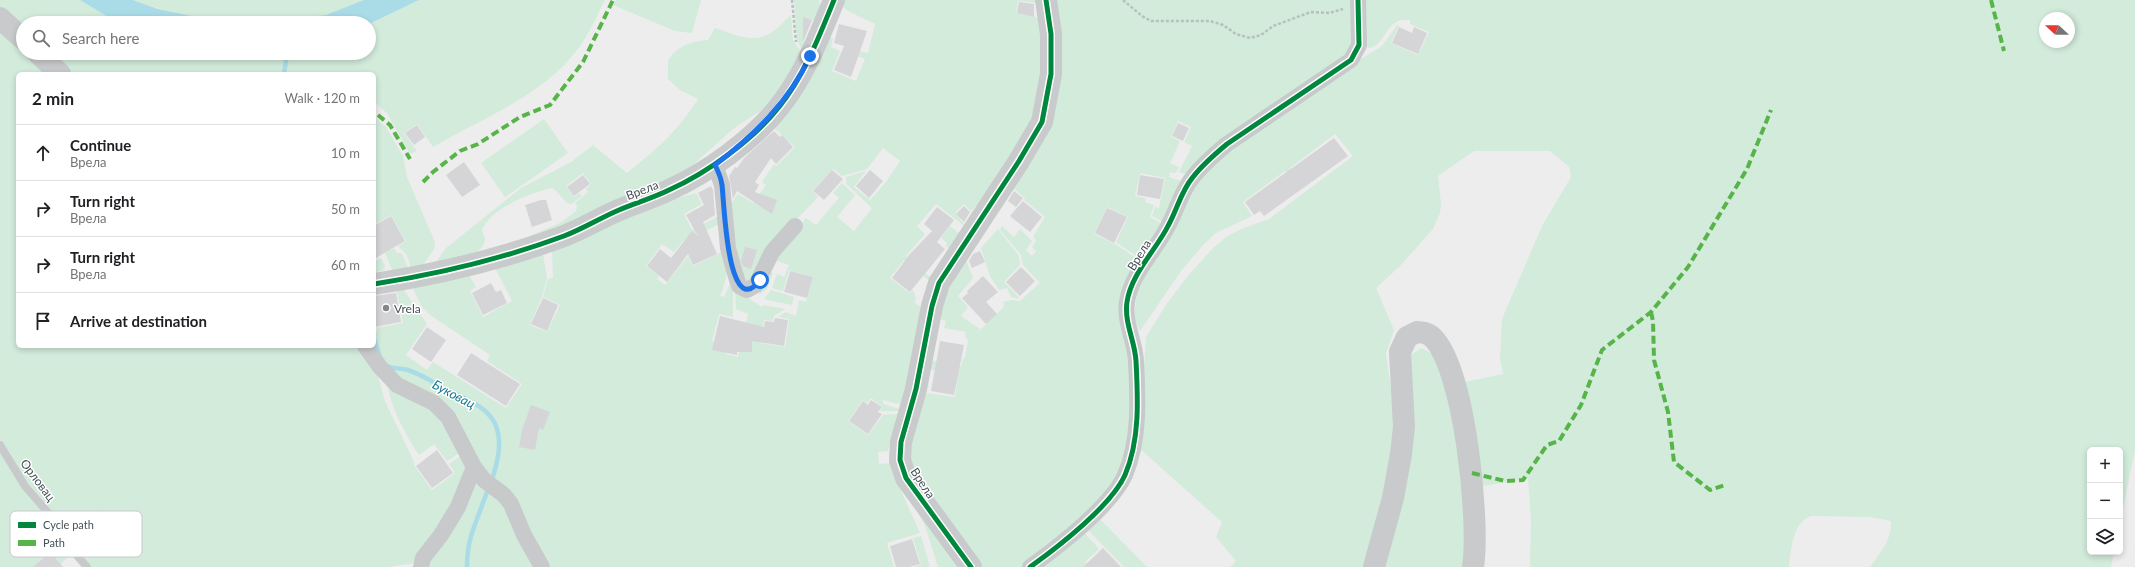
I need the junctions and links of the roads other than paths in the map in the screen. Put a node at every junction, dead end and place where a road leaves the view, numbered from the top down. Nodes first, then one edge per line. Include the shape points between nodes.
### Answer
1 (834, 0) edge
2 (1046, 0) edge
3 (1358, 0) edge
4 (0, 18) edge
5 (16, 33) edge
6 (45, 60) edge
7 (58, 72) edge
8 (715, 165) junction
9 (795, 226) dead end
10 (376, 284) edge
11 (366, 348) edge
12 (0, 445) edge
13 (474, 467) junction
14 (47, 511) edge
15 (78, 557) edge
16 (87, 567) edge
17 (421, 567) edge
18 (542, 567) edge
19 (971, 567) edge
20 (1030, 567) edge
21 (1374, 567) edge
22 (1473, 567) edge

1 - 8 street, Врела via 810,56 779,107
2 - 19 street, Врела via 1051,34 1051,74 1042,122 939,283 916,389 901,442 900,460 906,478
3 - 20 street, Врела via 1358,45 1351,60 1227,144 1209,159 1188,184 1168,225 1130,289 1127,302 1126,318 1136,349 1137,428 1125,475 1118,487 1088,520
4 - 5 street
6 - 7 street
8 - 9 street via 722,185 728,248 737,284 741,288 747,290 756,285 772,252
8 - 10 street, Врела via 669,190 566,235 519,252 462,267
11 - 13 street via 397,385 426,398 442,410
12 - 14 lane, Орловац via 25,486
13 - 17 street via 458,507 423,558
13 - 18 street via 511,504 524,535
15 - 16 lane, Орловац
21 - 22 street via 1393,498 1401,454 1404,427 1400,352 1407,337 1417,332 1430,335 1438,343 1447,359 1455,385 1472,467

